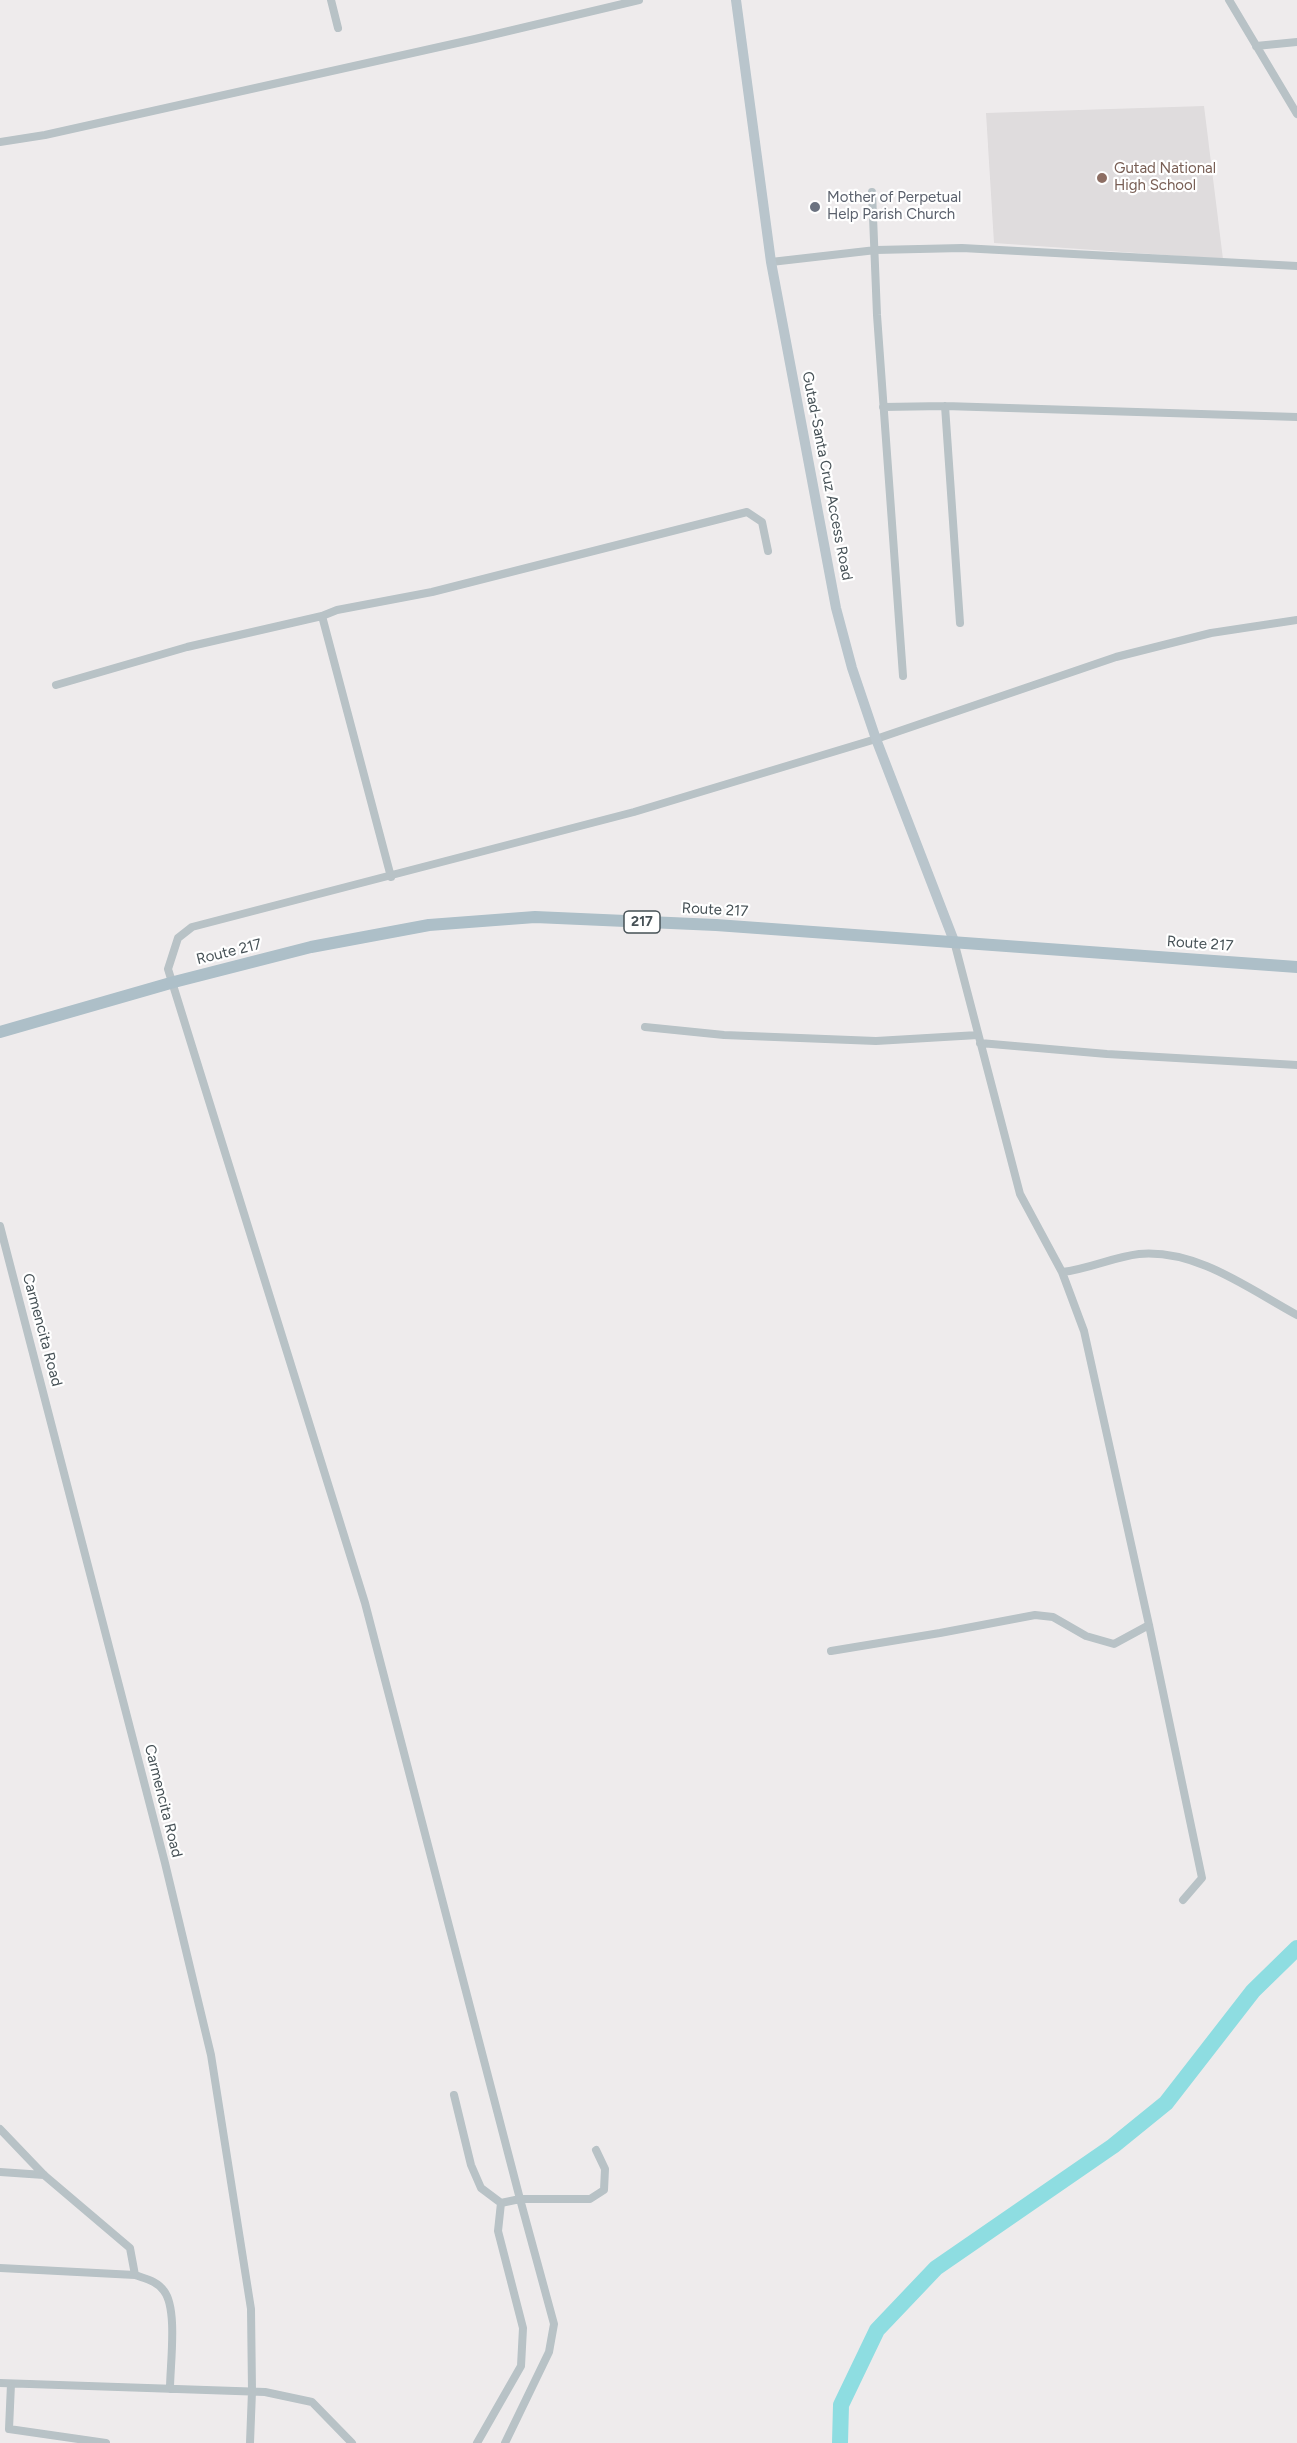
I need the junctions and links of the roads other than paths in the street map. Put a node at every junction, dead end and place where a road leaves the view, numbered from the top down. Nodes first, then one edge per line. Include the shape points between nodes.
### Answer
1 (331, 0) edge
2 (639, 0) edge
3 (736, 0) edge
4 (1229, 0) edge
5 (338, 28) dead end
6 (1297, 42) edge
7 (1256, 46) junction
8 (1297, 114) edge
9 (0, 142) edge
10 (872, 192) dead end
11 (876, 250) junction
12 (771, 262) junction
13 (1297, 266) edge
14 (945, 406) junction
15 (884, 407) junction
16 (1297, 417) edge
17 (768, 550) dead end
18 (322, 616) junction
19 (1297, 620) edge
20 (960, 623) dead end
21 (903, 676) dead end
22 (56, 686) dead end
23 (876, 739) junction
24 (391, 877) junction
25 (954, 941) junction
26 (1297, 967) edge
27 (174, 982) junction
28 (645, 1026) dead end
29 (0, 1032) edge
30 (979, 1039) junction
31 (1297, 1065) edge
32 (0, 1226) edge
33 (1062, 1272) junction
34 (1297, 1316) edge
35 (1149, 1625) junction
36 (831, 1651) dead end
37 (1183, 1900) dead end
38 (454, 2096) dead end
39 (0, 2129) edge
40 (597, 2150) dead end
41 (0, 2172) edge
42 (44, 2175) junction
43 (520, 2199) junction
44 (501, 2203) junction
45 (0, 2268) edge
46 (135, 2275) junction
47 (0, 2383) edge
48 (11, 2384) junction
49 (170, 2389) junction
50 (252, 2391) junction
51 (106, 2443) edge
52 (250, 2443) edge
53 (352, 2443) edge
54 (477, 2443) edge
55 (505, 2443) edge

1 - 5 street
2 - 9 street
3 - 12 main road, Gutad-Santa Cruz Access Road
4 - 7 street
6 - 7 street
7 - 8 street
10 - 11 street
11 - 12 street
11 - 13 street via 962,248
11 - 15 street
12 - 23 main road, Gutad-Santa Cruz Access Road via 836,608
14 - 15 street
14 - 16 street
14 - 20 street
15 - 21 street
17 - 18 street via 762,522 747,512
18 - 22 street via 187,647
18 - 24 street
19 - 23 street via 1210,633 1116,657
23 - 24 street via 634,812
23 - 25 main road, Gutad-Santa Cruz Access Road
24 - 27 street via 192,927 178,938 168,969
25 - 26 main road, Route 217 / 217
25 - 27 main road, Route 217 / 217 via 535,917 429,925 311,947
25 - 30 street
27 - 29 main road, Route 217 / 217
27 - 43 street via 365,1603
28 - 30 street via 724,1035 876,1041
30 - 31 street via 1107,1053
30 - 33 street via 1020,1194
32 - 50 street, Carmencita Road via 211,2055 251,2308
33 - 34 street via 1127,1256 1171,1257 1221,1271
33 - 35 street via 1084,1331
35 - 36 street via 1114,1644 1086,1636 1053,1617 1035,1615
35 - 37 street via 1202,1878
38 - 44 street via 471,2165 481,2188
39 - 42 street
40 - 43 street via 605,2169 604,2190 590,2199
41 - 42 street
42 - 46 street via 130,2248
43 - 44 street
43 - 55 street via 554,2324 549,2352
44 - 54 street via 498,2231 523,2328 521,2366
45 - 46 street
46 - 49 street via 155,2282 170,2304
47 - 48 street
48 - 49 street
48 - 51 street via 9,2429
49 - 50 street
50 - 52 street, Carmencita Road
50 - 53 street via 312,2402

